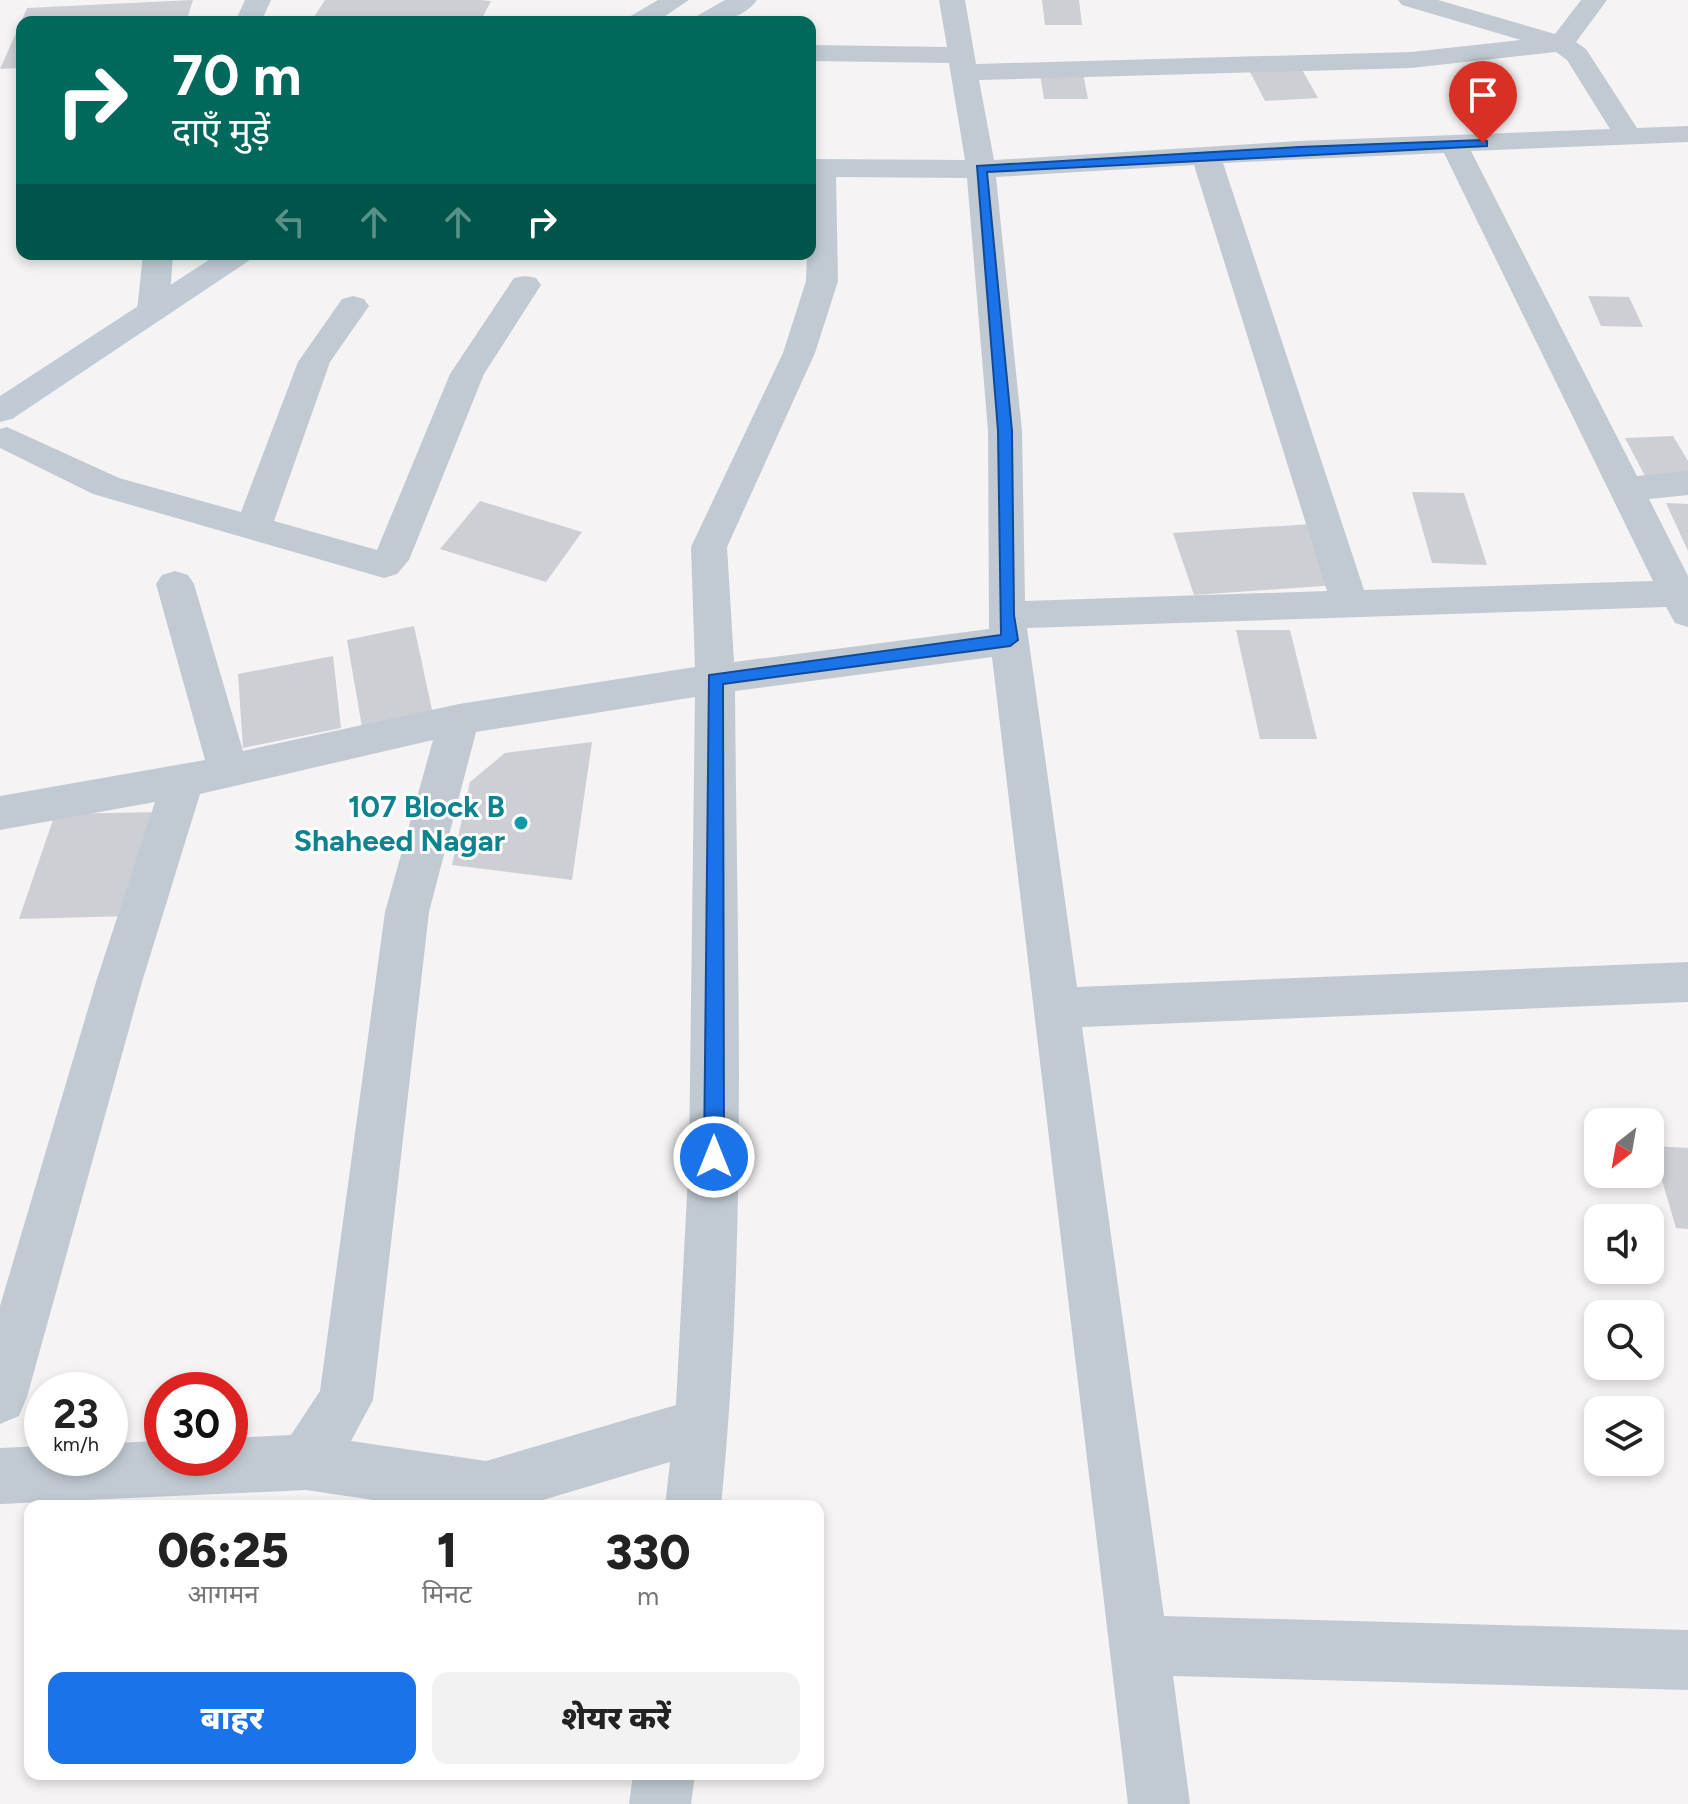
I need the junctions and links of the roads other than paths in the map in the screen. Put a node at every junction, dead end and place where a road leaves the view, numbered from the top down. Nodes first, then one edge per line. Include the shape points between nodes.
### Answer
1 (676, 0) edge
2 (744, 0) edge
3 (952, 0) edge
4 (1411, 0) edge
5 (1594, 0) edge
6 (648, 16) edge
7 (715, 16) edge
8 (1561, 44) junction
9 (816, 53) edge
10 (964, 63) junction
11 (1688, 134) edge
12 (1629, 137) junction
13 (1454, 145) junction
14 (1206, 156) junction
15 (816, 168) edge
16 (981, 169) junction
17 (157, 260) edge
18 (230, 260) edge
19 (525, 285) dead end
20 (353, 306) dead end
21 (153, 311) junction
22 (4, 424) edge
23 (1688, 483) edge
24 (1627, 489) junction
25 (253, 529) junction
26 (175, 584) dead end
27 (1685, 600) edge
28 (1349, 602) junction
29 (1008, 627) junction
30 (715, 679) junction
31 (459, 719) junction
32 (228, 770) junction
33 (183, 781) junction
34 (0, 813) edge
35 (1688, 982) edge
36 (1056, 1008) junction
37 (0, 1397) edge
38 (702, 1425) junction
39 (306, 1462) junction
40 (0, 1476) edge
41 (694, 1500) edge
42 (1138, 1645) junction
43 (1688, 1660) edge
44 (663, 1780) edge
45 (660, 1804) edge
46 (1159, 1804) edge

1 - 6 street
2 - 7 street
3 - 10 street
4 - 8 street
5 - 8 street
8 - 10 street via 1411,60
8 - 12 street via 1577,55
9 - 10 street
10 - 16 street
11 - 12 street
12 - 13 street
13 - 14 street
13 - 24 street
14 - 16 street
14 - 28 street
15 - 16 street
15 - 30 street via 822,281 799,353 709,547
16 - 29 street via 1005,431
17 - 21 street
18 - 21 street
19 - 25 street via 467,374 388,563
20 - 25 street via 314,362
21 - 22 street
22 - 25 street via 106,486
23 - 24 street
24 - 27 street
26 - 32 street
27 - 28 street
28 - 29 street
29 - 30 street
29 - 36 street
30 - 31 street
30 - 38 street via 714,1157
31 - 32 street
31 - 39 street via 407,912 346,1400
32 - 33 street
33 - 34 street
33 - 37 street via 119,982
35 - 36 street
36 - 42 street
38 - 39 street via 486,1489
38 - 41 street
39 - 40 street
42 - 43 street
42 - 46 street
44 - 45 street

